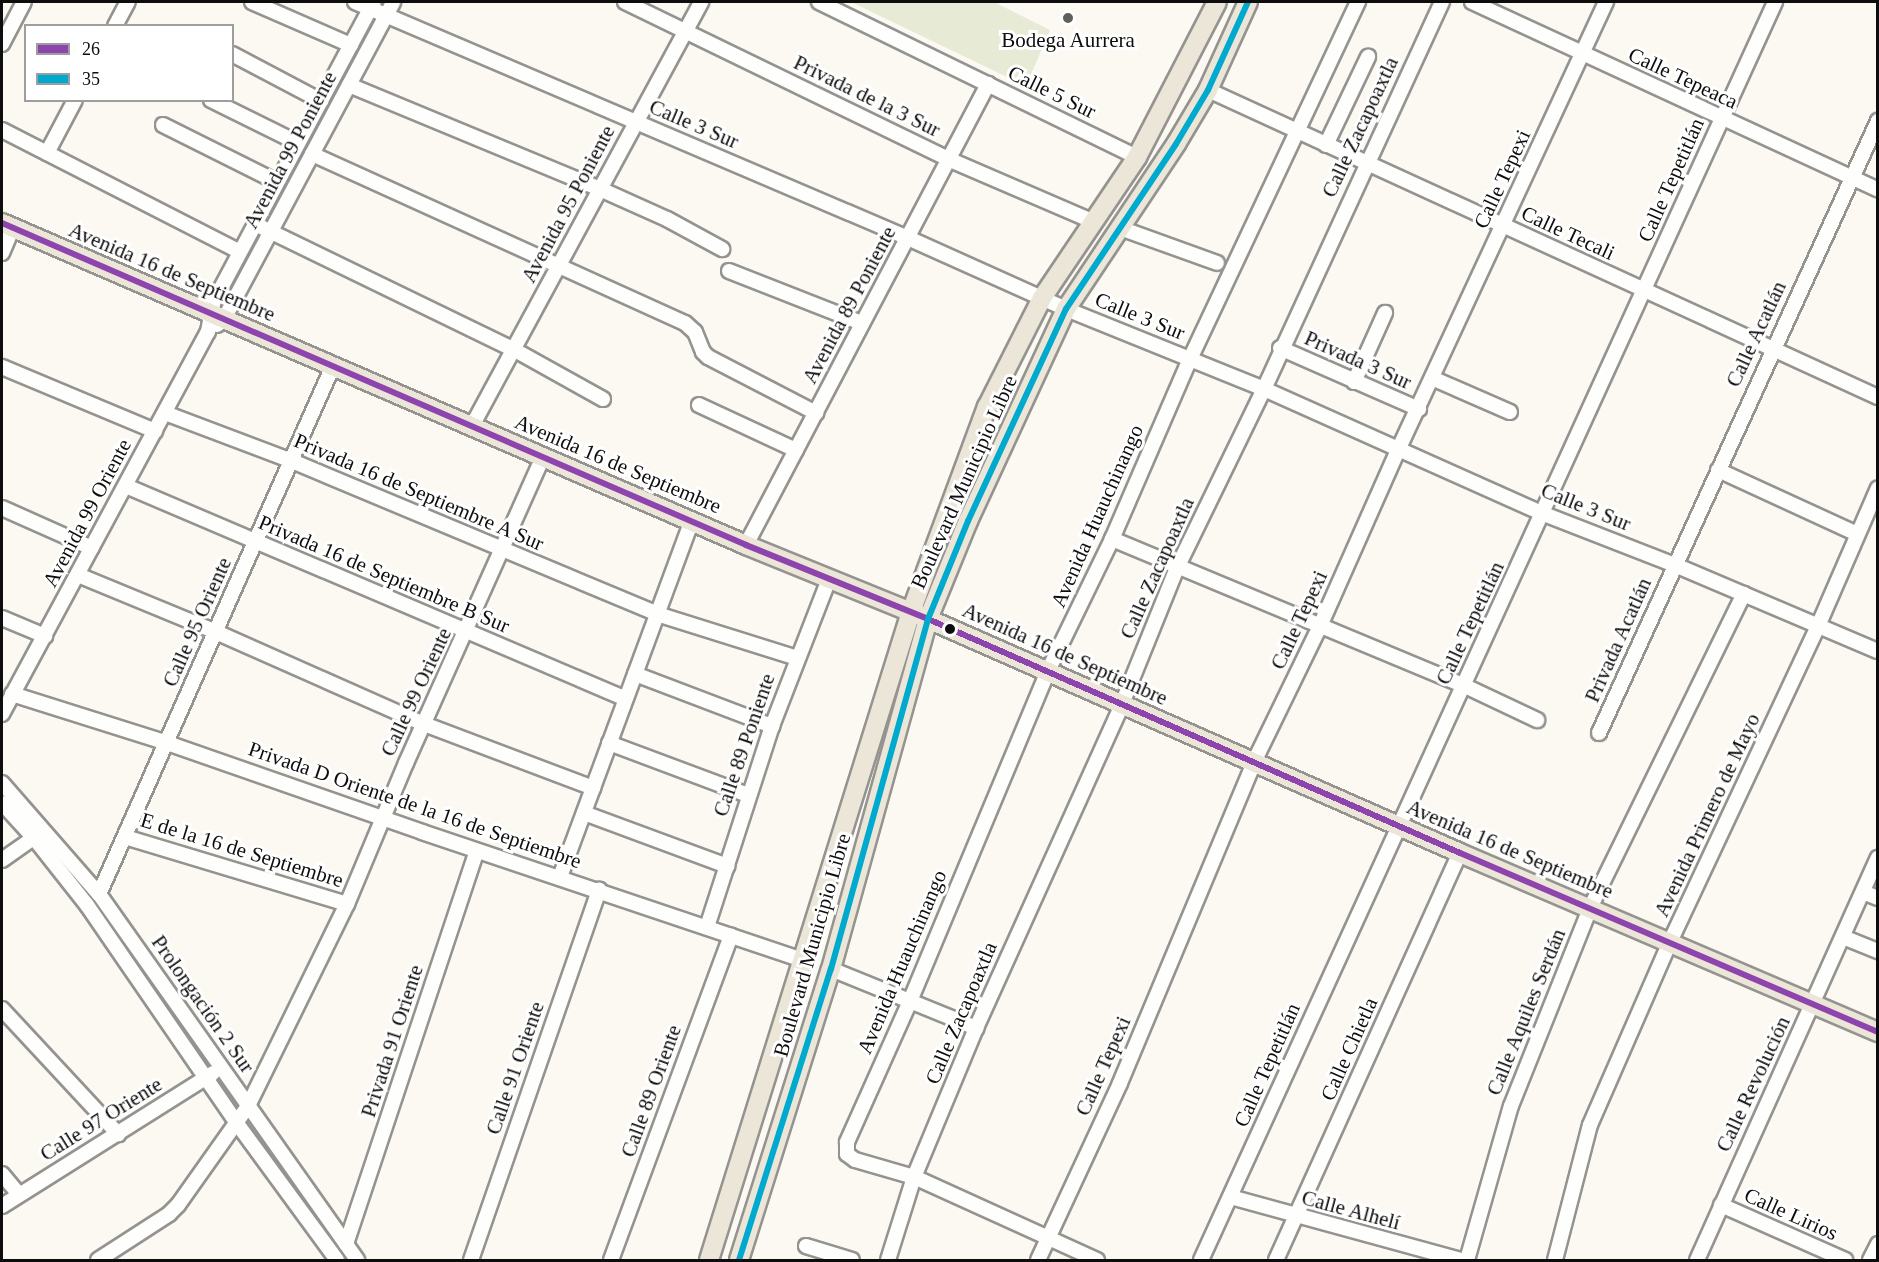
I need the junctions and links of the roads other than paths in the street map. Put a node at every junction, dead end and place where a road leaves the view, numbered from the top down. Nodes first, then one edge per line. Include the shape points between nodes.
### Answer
1 (24, 2) edge
2 (128, 2) edge
3 (252, 2) edge
4 (355, 2) edge
5 (393, 2) edge
6 (625, 2) edge
7 (701, 2) edge
8 (819, 2) edge
9 (1216, 2) edge
10 (1248, 2) edge
11 (1358, 2) edge
12 (1442, 2) edge
13 (1472, 2) edge
14 (1606, 2) edge
15 (1775, 2) edge
16 (372, 5) edge
17 (386, 15) junction
18 (116, 24) edge
19 (686, 30) junction
20 (2, 45) edge
21 (351, 45) junction
22 (1583, 54) junction
23 (234, 55) edge
24 (1368, 57) dead end
25 (988, 84) junction
26 (349, 85) junction
27 (1208, 90) junction
28 (321, 101) junction
29 (74, 102) edge
30 (215, 102) edge
31 (1722, 119) junction
32 (1878, 121) edge
33 (636, 122) junction
34 (163, 125) dead end
35 (2, 130) edge
36 (1298, 131) junction
37 (298, 143) junction
38 (1326, 145) junction
39 (47, 153) junction
40 (312, 154) junction
41 (1137, 157) junction
42 (948, 159) junction
43 (1365, 165) junction
44 (1851, 178) junction
45 (277, 182) junction
46 (600, 189) junction
47 (1878, 190) edge
48 (1094, 222) junction
49 (255, 224) junction
50 (7, 225) edge
51 (1503, 225) junction
52 (1120, 228) junction
53 (270, 232) junction
54 (908, 238) junction
55 (722, 249) dead end
56 (240, 252) junction
57 (2, 253) edge
58 (1217, 263) dead end
59 (558, 266) junction
60 (729, 271) dead end
61 (1644, 292) junction
62 (1042, 298) junction
63 (1066, 309) junction
64 (1385, 313) dead end
65 (218, 316) junction
66 (862, 323) junction
67 (1280, 348) junction
68 (513, 349) junction
69 (1772, 350) junction
70 (1190, 358) junction
71 (333, 366) junction
72 (2, 368) edge
73 (1432, 378) junction
74 (1354, 382) junction
75 (1264, 389) junction
76 (1878, 397) edge
77 (603, 399) dead end
78 (699, 405) dead end
79 (1419, 409) junction
80 (1510, 412) dead end
81 (165, 413) junction
82 (816, 413) junction
83 (472, 426) junction
84 (155, 431) junction
85 (1400, 448) junction
86 (796, 450) junction
87 (543, 457) junction
88 (292, 461) junction
89 (1718, 470) junction
90 (126, 486) junction
91 (1878, 488) edge
92 (2, 508) edge
93 (1544, 514) junction
94 (692, 521) junction
95 (1857, 534) junction
96 (1112, 539) junction
97 (256, 543) junction
98 (746, 545) junction
99 (92, 548) junction
100 (503, 550) junction
101 (1675, 565) junction
102 (1177, 568) junction
103 (78, 575) junction
104 (829, 579) junction
105 (1744, 594) junction
106 (911, 612) junction
107 (657, 614) junction
108 (2, 618) edge
109 (928, 619) junction
110 (1320, 626) junction
111 (1818, 626) junction
112 (216, 632) junction
113 (467, 632) junction
114 (45, 636) junction
115 (1878, 651) edge
116 (797, 658) junction
117 (1048, 671) junction
118 (635, 674) junction
119 (1465, 686) junction
120 (12, 694) junction
121 (626, 699) junction
122 (1122, 704) junction
123 (2, 714) edge
124 (1537, 720) dead end
125 (424, 724) junction
126 (772, 726) junction
127 (1599, 733) dead end
128 (167, 743) junction
129 (609, 743) junction
130 (1254, 762) junction
131 (2, 783) edge
132 (593, 788) junction
133 (748, 795) junction
134 (2, 802) edge
135 (584, 813) junction
136 (385, 818) junction
137 (1398, 826) junction
138 (125, 837) junction
139 (34, 838) junction
140 (477, 851) junction
141 (1460, 853) junction
142 (1878, 858) edge
143 (2, 860) edge
144 (727, 866) junction
145 (560, 877) junction
146 (599, 890) junction
147 (1863, 892) junction
148 (99, 894) junction
149 (1878, 898) edge
150 (347, 904) junction
151 (1590, 908) junction
152 (707, 927) junction
153 (731, 936) junction
154 (1843, 937) junction
155 (1670, 942) junction
156 (1878, 951) edge
157 (802, 960) junction
158 (831, 969) junction
159 (910, 1001) junction
160 (1813, 1004) junction
161 (2, 1009) edge
162 (976, 1028) junction
163 (1878, 1032) edge
164 (222, 1066) junction
165 (207, 1078) junction
166 (248, 1106) junction
167 (237, 1122) junction
168 (118, 1134) junction
169 (2, 1174) edge
170 (914, 1177) junction
171 (19, 1194) junction
172 (1231, 1197) junction
173 (1721, 1205) junction
174 (2, 1206) edge
175 (1296, 1217) junction
176 (1048, 1238) junction
177 (346, 1244) junction
178 (1878, 1244) edge
179 (806, 1246) dead end
180 (330, 1258) edge
181 (98, 1260) edge
182 (357, 1260) edge
183 (471, 1260) edge
184 (611, 1260) edge
185 (709, 1260) edge
186 (739, 1260) edge
187 (852, 1260) edge
188 (888, 1260) edge
189 (1038, 1260) edge
190 (1097, 1260) edge
191 (1201, 1260) edge
192 (1276, 1260) edge
193 (1461, 1260) edge
194 (1467, 1260) edge
195 (1555, 1260) edge
196 (1697, 1260) edge
197 (1845, 1260) edge
198 (1870, 1260) edge

1 - 20 street
2 - 18 street
3 - 21 street
4 - 16 street, Calle 3 Sur
5 - 17 street, Avenida 99 Poniente
6 - 19 street, Privada de la 3 Sur
7 - 19 street, Avenida 95 Poniente
8 - 25 street, Calle 5 Sur
9 - 41 main road, Boulevard Municipio Libre
10 - 27 main road, Boulevard Municipio Libre
11 - 36 street, Avenida Huauchinango
12 - 43 street, Calle Zacapoaxtla
13 - 22 street, Calle Tepeaca
14 - 22 street, Calle Tepexi
15 - 31 street, Calle Tepetitlán
16 - 17 street, Calle 3 Sur
16 - 21 street, Avenida 99 Poniente
17 - 26 street, Avenida 99 Poniente
17 - 33 street, Calle 3 Sur
19 - 33 street, Avenida 95 Poniente
19 - 42 street, Privada de la 3 Sur
21 - 28 street, Avenida 99 Poniente
22 - 31 street, Calle Tepeaca
22 - 51 street, Calle Tepexi
23 - 28 street
24 - 38 street
25 - 41 street, Calle 5 Sur
25 - 42 street, Avenida 89 Poniente
26 - 40 street, Avenida 99 Poniente
26 - 46 street
27 - 36 street, Calle Tecali
27 - 52 main road, Boulevard Municipio Libre
28 - 37 street, Avenida 99 Poniente
29 - 39 street
30 - 37 street
31 - 44 street, Calle Tepeaca
31 - 61 street, Calle Tepetitlán
32 - 44 street, Calle Acatlán
33 - 46 street, Avenida 95 Poniente
33 - 54 street, Calle 3 Sur
34 - 45 street
35 - 39 street
36 - 38 street, Calle Tecali
36 - 70 street, Avenida Huauchinango
37 - 45 street, Avenida 99 Poniente
38 - 43 street, Calle Tecali
39 - 56 street
40 - 53 street, Avenida 99 Poniente
40 - 59 street
41 - 48 main road, Boulevard Municipio Libre
42 - 48 street, Privada de la 3 Sur
42 - 54 street, Avenida 89 Poniente
43 - 51 street, Calle Tecali
43 - 67 street, Calle Zacapoaxtla
44 - 47 street, Calle Tepeaca
44 - 69 street, Calle Acatlán
45 - 49 street, Avenida 99 Poniente
46 - 55 street
46 - 59 street, Avenida 95 Poniente
48 - 62 main road, Boulevard Municipio Libre
49 - 53 street
49 - 56 street, Avenida 99 Poniente
50 - 57 street
50 - 65 main road, Avenida 16 de Septiembre
51 - 61 street, Calle Tecali
51 - 73 street, Calle Tepexi
52 - 58 street
52 - 63 main road, Boulevard Municipio Libre
53 - 65 street, Avenida 99 Poniente
53 - 68 street
54 - 62 street, Calle 3 Sur
54 - 66 street, Avenida 89 Poniente
56 - 65 street, Avenida 99 Poniente via 213,303
59 - 68 street, Avenida 95 Poniente
59 - 82 street via 685,322 708,357
60 - 66 street
61 - 69 street, Calle Tecali
61 - 93 street, Calle Tepetitlán
62 - 63 street, Calle 3 Sur
62 - 106 main road, Boulevard Municipio Libre via 987,408
63 - 70 street, Calle 3 Sur
63 - 109 main road, Boulevard Municipio Libre
64 - 74 street
65 - 71 main road, Avenida 16 de Septiembre
65 - 81 street, Avenida 99 Oriente
66 - 82 street, Avenida 89 Poniente
67 - 74 street, Privada 3 Sur
67 - 75 street, Calle Zacapoaxtla
68 - 77 street
68 - 83 street, Avenida 95 Poniente
69 - 76 street, Calle Tecali
69 - 89 street, Calle Acatlán
70 - 75 street, Calle 3 Sur
70 - 96 street, Avenida Huauchinango
71 - 83 main road, Avenida 16 de Septiembre
71 - 88 street, Calle 95 Oriente
72 - 84 street
73 - 79 street, Calle Tepexi
73 - 80 street
74 - 79 street, Privada 3 Sur
75 - 85 street, Calle 3 Sur
75 - 102 street, Calle Zacapoaxtla
78 - 86 street
79 - 85 street, Calle Tepexi
81 - 84 street, Avenida 99 Oriente
81 - 88 street, Privada 16 de Septiembre A Sur
82 - 86 street, Avenida 89 Poniente
83 - 87 main road, Avenida 16 de Septiembre
84 - 90 street, Avenida 99 Oriente
85 - 93 street, Calle 3 Sur
85 - 110 street, Calle Tepexi
86 - 98 street, Avenida 89 Poniente
87 - 94 main road, Avenida 16 de Septiembre
87 - 100 street, Calle 99 Oriente
88 - 97 street, Calle 95 Oriente
88 - 100 street, Privada 16 de Septiembre A Sur
89 - 95 street
89 - 101 street, Calle Acatlán
90 - 97 street, Privada 16 de Septiembre B Sur
90 - 99 street, Avenida 99 Oriente
91 - 95 street, Avenida Primero de Mayo
92 - 99 street
93 - 101 street, Calle 3 Sur
93 - 119 street, Calle Tepetitlán
94 - 98 main road, Avenida 16 de Septiembre
94 - 107 street
95 - 111 street, Avenida Primero de Mayo
96 - 102 street
96 - 117 street, Avenida Huauchinango
97 - 112 street, Calle 95 Oriente
97 - 113 street, Privada 16 de Septiembre B Sur
98 - 104 main road, Avenida 16 de Septiembre
99 - 103 street, Avenida 99 Oriente
100 - 107 street, Privada 16 de Septiembre A Sur
100 - 113 street, Calle 99 Oriente
101 - 105 street, Calle 3 Sur
101 - 127 street, Privada Acatlán
102 - 110 street
102 - 122 street, Calle Zacapoaxtla
103 - 112 street
103 - 114 street, Avenida 99 Oriente
104 - 106 main road, Avenida 16 de Septiembre
104 - 116 street, Calle 89 Poniente
105 - 111 street, Calle 3 Sur
105 - 151 street, Calle Aquiles Serdán
106 - 109 main road, Avenida 16 de Septiembre
106 - 157 main road, Boulevard Municipio Libre
107 - 116 street, Privada 16 de Septiembre A Sur
107 - 118 street
108 - 114 street
109 - 117 main road, Avenida 16 de Septiembre
109 - 158 main road, Boulevard Municipio Libre
110 - 119 street
110 - 130 street, Calle Tepexi
111 - 115 street, Calle 3 Sur
111 - 155 street, Avenida Primero de Mayo
112 - 125 street
112 - 128 street, Calle 95 Oriente
113 - 121 street, Privada 16 de Septiembre B Sur
113 - 125 street, Calle 99 Oriente
114 - 120 street, Avenida 99 Oriente
116 - 126 street, Calle 89 Poniente
117 - 122 main road, Avenida 16 de Septiembre
117 - 159 street, Avenida Huauchinango
118 - 121 street
118 - 126 street
119 - 124 street
119 - 137 street, Calle Tepetitlán
120 - 123 street, Avenida 99 Oriente
120 - 128 street, Privada D Oriente de la 16 de Septiembre
121 - 129 street
122 - 130 main road, Avenida 16 de Septiembre
122 - 162 street, Calle Zacapoaxtla
125 - 132 street
125 - 136 street, Calle 99 Oriente
126 - 133 street, Calle 89 Poniente
128 - 136 street, Privada D Oriente de la 16 de Septiembre
128 - 138 street, Calle 95 Oriente
129 - 132 street
129 - 133 street
130 - 137 main road, Avenida 16 de Septiembre
130 - 176 street, Calle Tepexi via 1120,1083
131 - 148 street, Prolongación 2 Sur
132 - 135 street
133 - 144 street, Calle 89 Poniente
134 - 139 street, Prolongación 2 Sur
135 - 144 street
135 - 145 street
136 - 140 street, Privada D Oriente de la 16 de Septiembre
136 - 150 street, Calle 99 Oriente
137 - 141 main road, Avenida 16 de Septiembre
137 - 172 street, Calle Tepetitlán
138 - 148 street, Calle 95 Oriente
138 - 150 street, E de la 16 de Septiembre
139 - 143 street
139 - 165 street, Prolongación 2 Sur via 87,905
140 - 145 street, Privada D Oriente de la 16 de Septiembre
140 - 177 street, Privada 91 Oriente
141 - 151 main road, Avenida 16 de Septiembre
141 - 175 street, Calle Chietla
142 - 147 street, Calle Revolución
144 - 152 street, Calle 89 Poniente
145 - 146 street, Privada D Oriente de la 16 de Septiembre
146 - 152 street, Privada D Oriente de la 16 de Septiembre
146 - 183 street, Calle 91 Oriente
147 - 149 street
147 - 154 street, Calle Revolución
148 - 164 street, Prolongación 2 Sur
150 - 166 street, Calle 99 Oriente
151 - 155 main road, Avenida 16 de Septiembre
151 - 194 street, Calle Aquiles Serdán via 1511,1106
152 - 153 street, Privada D Oriente de la 16 de Septiembre
153 - 157 street, Privada D Oriente de la 16 de Septiembre
153 - 184 street, Calle 89 Oriente
154 - 156 street
154 - 160 street, Calle Revolución
155 - 160 main road, Avenida 16 de Septiembre
155 - 195 street, Avenida Primero de Mayo via 1590,1125
157 - 185 main road, Boulevard Municipio Libre
158 - 159 street
158 - 186 main road, Boulevard Municipio Libre
159 - 162 street
159 - 170 street, Avenida Huauchinango via 847,1142 847,1154 855,1160
160 - 163 main road, Avenida 16 de Septiembre
160 - 173 street, Calle Revolución
161 - 168 street
162 - 170 street, Calle Zacapoaxtla
164 - 165 street, Calle 97 Oriente
164 - 166 street, Prolongación 2 Sur
165 - 167 street, Prolongación 2 Sur
165 - 168 street, Calle 97 Oriente
166 - 167 street
166 - 177 street, Prolongación 2 Sur
167 - 180 street, Prolongación 2 Sur
167 - 181 street via 169,1214
168 - 171 street, Calle 97 Oriente
169 - 171 street
170 - 176 street
170 - 188 street, Calle Zacapoaxtla
171 - 174 street, Calle 97 Oriente
172 - 175 street, Calle Alhelí
172 - 191 street, Calle Tepetitlán
173 - 196 street, Calle Revolución
173 - 197 street, Calle Lirios
175 - 192 street, Calle Chietla
175 - 193 street, Calle Alhelí
176 - 189 street, Calle Tepexi
176 - 190 street
177 - 182 street, Prolongación 2 Sur
178 - 198 street
179 - 187 street

